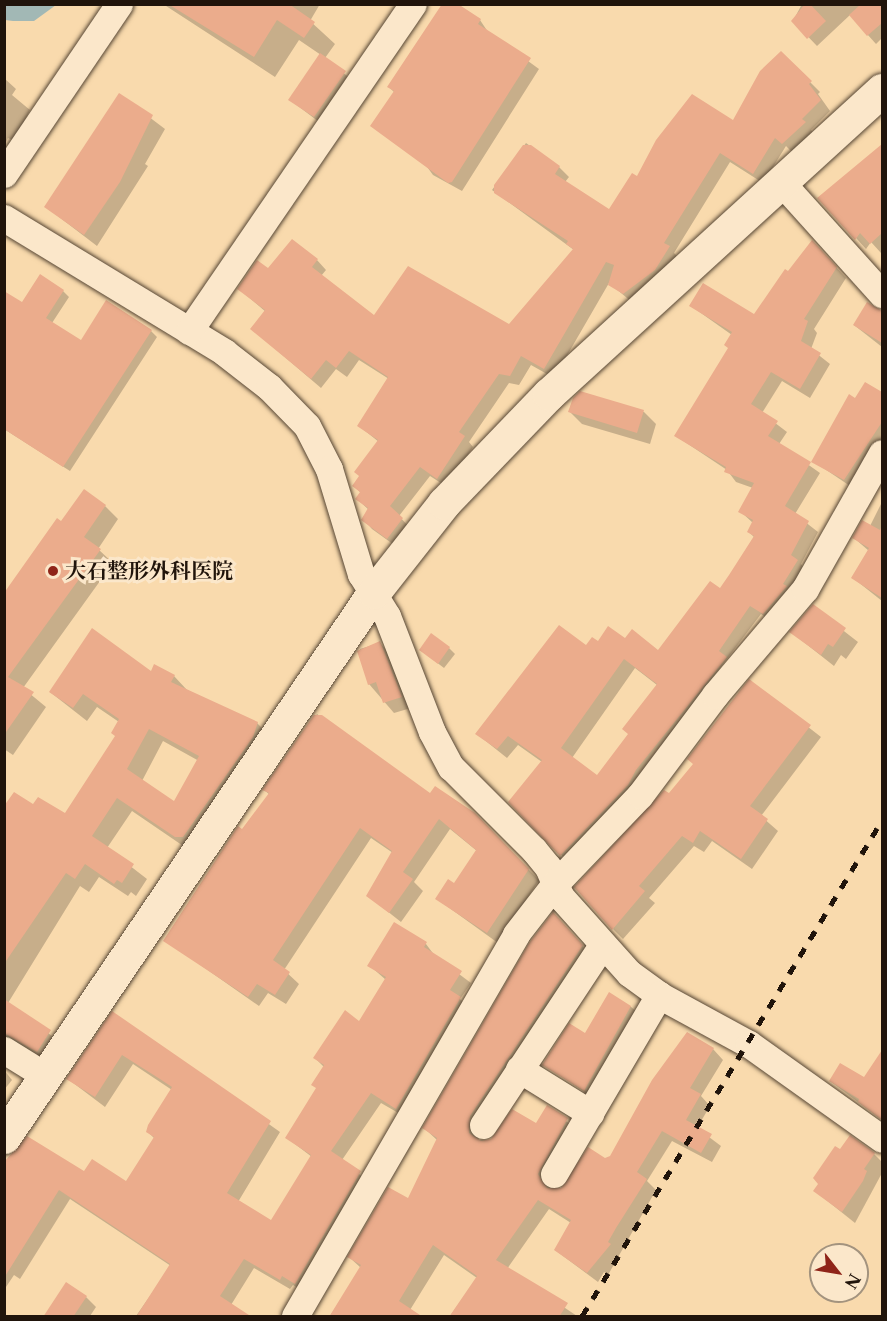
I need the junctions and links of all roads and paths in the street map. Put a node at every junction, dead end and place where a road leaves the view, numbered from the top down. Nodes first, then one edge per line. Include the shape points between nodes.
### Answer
1 (119, 4) edge
2 (413, 4) edge
3 (882, 90) edge
4 (4, 174) edge
5 (781, 182) junction
6 (4, 218) edge
7 (882, 294) edge
8 (189, 331) junction
9 (882, 453) edge
10 (374, 592) junction
11 (554, 885) junction
12 (602, 945) junction
13 (659, 995) junction
14 (4, 1050) edge
15 (519, 1069) junction
16 (46, 1076) junction
17 (590, 1113) junction
18 (483, 1125) dead end
19 (4, 1137) edge
20 (882, 1139) edge
21 (554, 1174) dead end
22 (295, 1317) edge

1 - 4 street
2 - 8 street
3 - 5 street
5 - 7 street
5 - 10 street via 549,394 444,503
6 - 8 street
8 - 10 street via 269,387 307,426 329,470 361,574
9 - 11 street via 805,589 715,695 640,795
10 - 11 street via 451,768 534,850 548,867
10 - 16 street
11 - 12 street
11 - 22 street via 516,934
12 - 13 street
12 - 15 street
13 - 17 street
13 - 20 street via 749,1044
14 - 16 street
15 - 17 street
15 - 18 street
16 - 19 street
17 - 21 street

